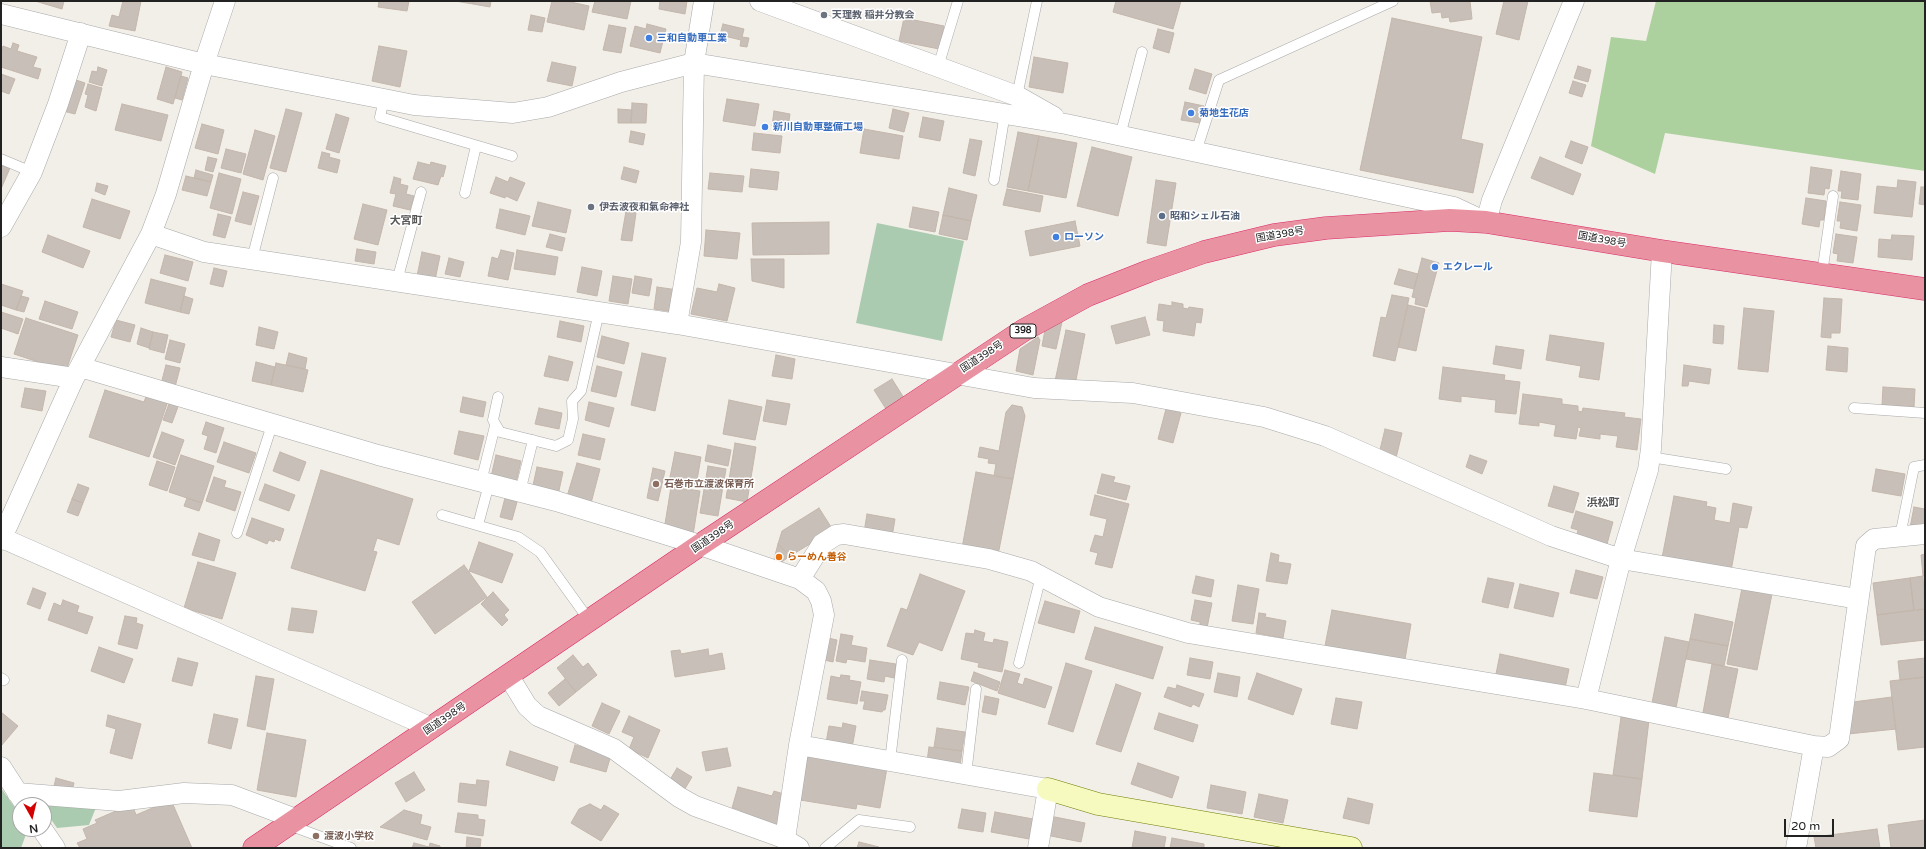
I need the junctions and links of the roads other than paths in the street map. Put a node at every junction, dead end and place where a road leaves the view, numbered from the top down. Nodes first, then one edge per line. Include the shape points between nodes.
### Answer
1 (225, 1) edge
2 (704, 1) edge
3 (760, 1) edge
4 (958, 1) edge
5 (1037, 1) edge
6 (1393, 1) edge
7 (1574, 1) edge
8 (1, 14) edge
9 (81, 33) junction
10 (1142, 52) dead end
11 (694, 63) junction
12 (204, 64) junction
13 (938, 66) junction
14 (1017, 96) junction
15 (384, 99) junction
16 (1005, 113) junction
17 (1066, 124) junction
18 (1120, 136) junction
19 (476, 146) junction
20 (1196, 152) junction
21 (512, 156) dead end
22 (1, 159) edge
23 (32, 172) junction
24 (273, 178) dead end
25 (994, 180) dead end
26 (421, 192) dead end
27 (466, 193) dead end
28 (1833, 196) dead end
29 (1486, 222) junction
30 (1, 227) edge
31 (151, 234) junction
32 (1662, 251) junction
33 (252, 259) junction
34 (1822, 274) junction
35 (397, 282) junction
36 (1925, 289) edge
37 (599, 312) junction
38 (677, 324) junction
39 (1, 367) edge
40 (77, 372) junction
41 (956, 374) junction
42 (498, 397) dead end
43 (1854, 408) dead end
44 (1925, 413) edge
45 (272, 425) junction
46 (495, 426) junction
47 (533, 440) junction
48 (1650, 457) junction
49 (1925, 466) edge
50 (1726, 469) dead end
51 (485, 483) junction
52 (520, 492) junction
53 (442, 515) dead end
54 (6, 517) edge
55 (478, 525) junction
56 (237, 533) dead end
57 (1925, 534) edge
58 (1900, 536) junction
59 (1, 539) edge
60 (700, 545) junction
61 (1621, 560) junction
62 (1042, 576) junction
63 (800, 579) junction
64 (1858, 599) junction
65 (589, 620) junction
66 (902, 660) dead end
67 (1019, 663) dead end
68 (508, 676) junction
69 (976, 689) dead end
70 (1586, 699) junction
71 (432, 728) junction
72 (799, 745) junction
73 (1814, 746) junction
74 (890, 761) junction
75 (1, 767) edge
76 (966, 775) junction
77 (1048, 789) junction
78 (20, 797) edge
79 (52, 800) edge
80 (292, 821) junction
81 (910, 827) dead end
82 (47, 837) edge
83 (786, 843) edge
84 (55, 848) edge
85 (254, 848) edge
86 (351, 848) edge
87 (825, 848) edge
88 (1038, 848) edge
89 (1351, 848) edge
90 (1796, 848) edge

1 - 12 street
2 - 11 street
3 - 13 street
4 - 13 lane
5 - 14 lane
6 - 20 lane via 1219,80
7 - 29 street via 1492,200
8 - 9 street
9 - 12 street
9 - 23 street
10 - 18 lane
11 - 15 street via 621,82 548,107 513,113 414,105
11 - 16 street
11 - 38 street via 691,242
12 - 15 street
12 - 31 street via 166,194
13 - 14 street
14 - 17 street
15 - 19 lane via 380,117
16 - 17 street
16 - 25 lane
17 - 18 street
18 - 20 street
19 - 21 lane
19 - 27 lane
20 - 29 street via 1454,207
22 - 23 lane
23 - 30 street
24 - 33 lane
26 - 35 lane
28 - 34 lane
29 - 32 highway, 国道398号 / 398
29 - 41 highway, 国道398号 / 398 via 1450,220 1326,228 1274,235 1204,252 1088,295 1024,330
31 - 33 street via 204,252
31 - 40 street
32 - 34 highway, 国道398号 / 398
32 - 48 street
33 - 35 street
34 - 36 highway, 国道398号 / 398
35 - 37 street
37 - 38 street
37 - 47 lane via 581,391 572,401 573,419 568,440 556,446
38 - 41 street
39 - 40 street
40 - 45 street
40 - 54 street
41 - 60 highway, 国道398号 / 398
41 - 61 street via 1034,388 1132,394 1264,417 1326,436 1551,536
42 - 46 lane via 493,420
43 - 44 lane
45 - 51 street
45 - 56 lane
46 - 47 lane via 500,432
46 - 51 lane
47 - 52 lane
48 - 50 lane
48 - 61 street
49 - 58 lane via 1914,467
51 - 52 street
51 - 55 lane
52 - 60 street
53 - 55 lane
54 - 59 street
55 - 65 lane via 518,537 540,552
57 - 58 street
58 - 64 street via 1874,539 1866,546
59 - 71 street
60 - 63 street
60 - 65 highway, 国道398号 / 398
61 - 64 street
61 - 70 street
62 - 63 street via 989,560 844,534 836,535 822,544
62 - 67 lane
62 - 70 street via 1099,607 1188,633
63 - 72 street via 816,591 824,615
64 - 73 street via 1839,738 1828,747
65 - 68 highway, 国道398号 / 398
66 - 74 lane
68 - 71 highway, 国道398号 / 398
68 - 83 street via 527,706 538,716 614,748 678,798
69 - 76 lane
70 - 73 street
71 - 80 highway, 国道398号 / 398
72 - 74 street
72 - 83 street
73 - 90 street
74 - 76 street
75 - 78 street
76 - 77 street
77 - 88 street
77 - 89 street via 1098,804
79 - 80 street via 119,801 184,793 232,795
80 - 85 highway, 国道398号 / 398
80 - 86 lane
81 - 87 lane via 859,820
82 - 84 street

